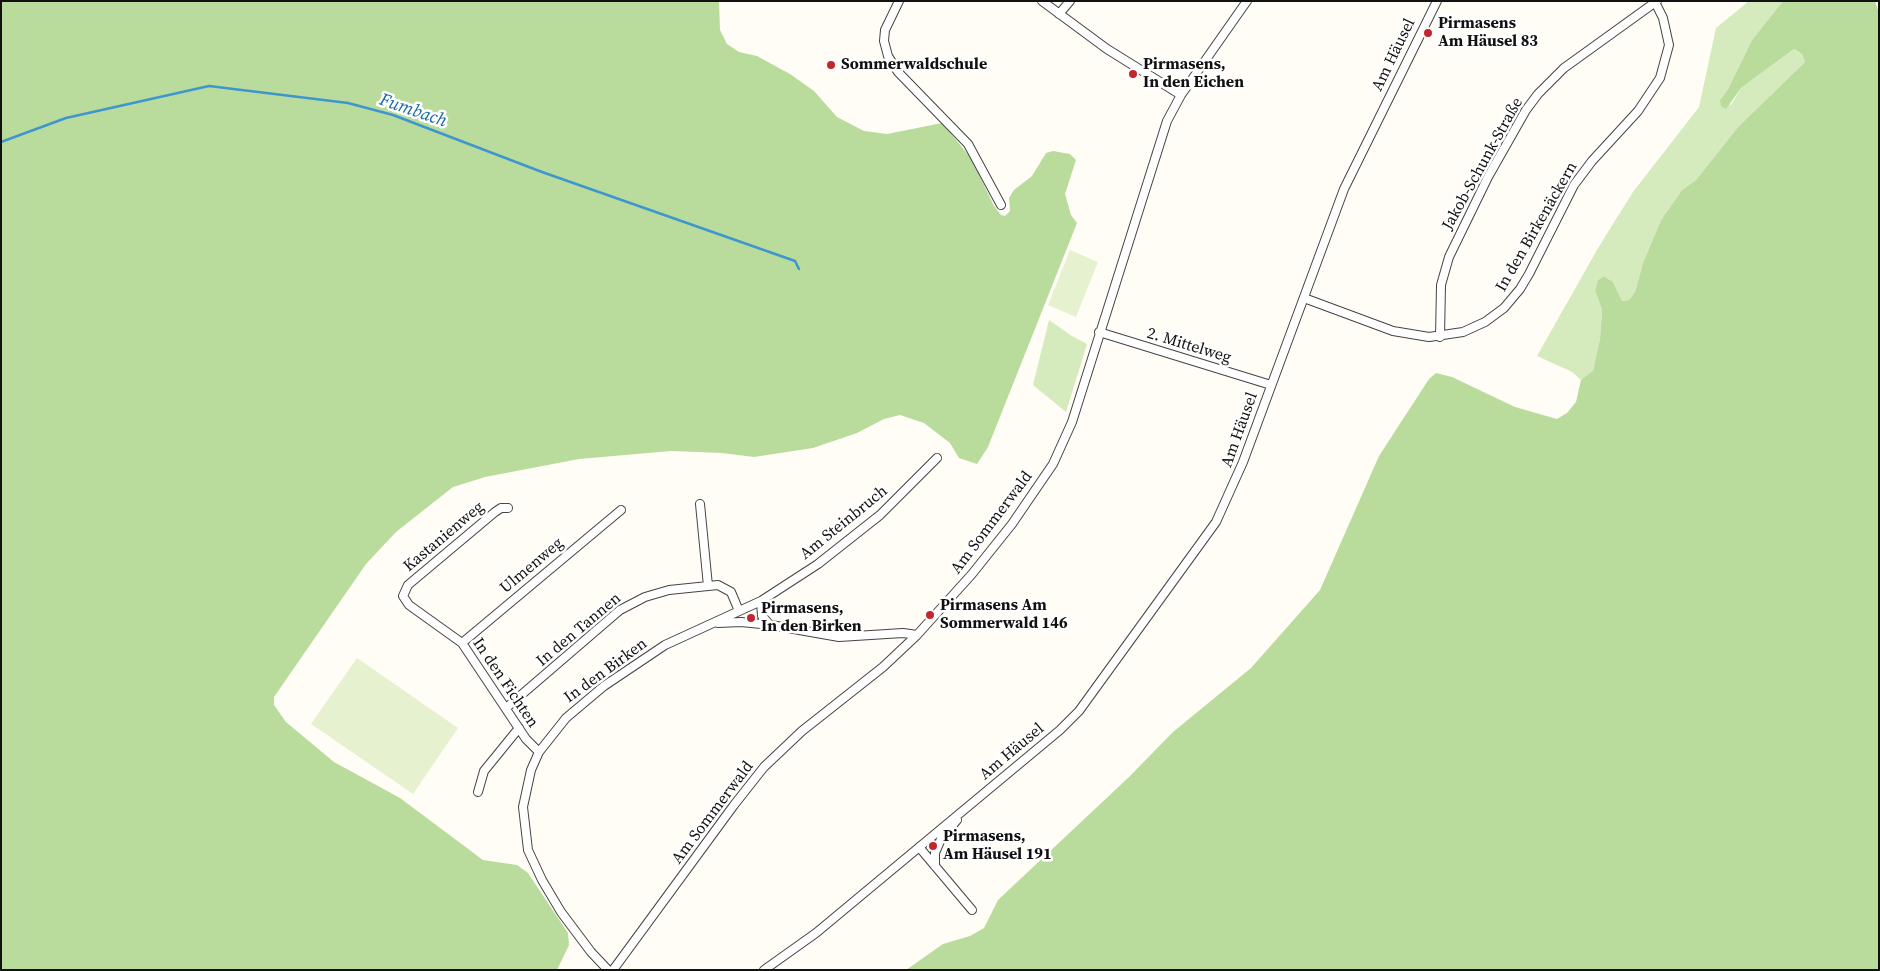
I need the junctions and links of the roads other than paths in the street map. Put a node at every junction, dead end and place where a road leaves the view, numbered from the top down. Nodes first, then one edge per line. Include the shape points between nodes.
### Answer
1 (899, 1) edge
2 (1042, 1) edge
3 (1070, 1) edge
4 (1247, 1) edge
5 (1437, 1) edge
6 (1656, 2) edge
7 (1059, 14) junction
8 (1180, 95) junction
9 (1001, 205) dead end
10 (1304, 298) junction
11 (1099, 332) junction
12 (1440, 337) junction
13 (1271, 385) junction
14 (937, 458) dead end
15 (700, 504) dead end
16 (508, 508) dead end
17 (621, 510) dead end
18 (708, 586) junction
19 (403, 593) joint
20 (760, 601) junction
21 (739, 611) junction
22 (711, 623) junction
23 (770, 625) junction
24 (917, 635) junction
25 (462, 643) junction
26 (506, 708) junction
27 (519, 728) junction
28 (539, 752) junction
29 (478, 792) dead end
30 (970, 805) junction
31 (919, 847) junction
32 (935, 866) junction
33 (972, 910) dead end
34 (608, 970) edge
35 (613, 970) edge
36 (764, 970) edge

1 - 9 street via 885,30 888,56 898,72 968,144
2 - 7 street
3 - 7 street
4 - 8 street, Am Sommerwald
5 - 10 street, Am Häusel via 1351,173
6 - 12 street, Jakob-Schunk-Straße via 1564,68 1526,110 1488,177 1449,258 1440,292
6 - 12 street, In den Birkenäckern via 1668,45 1660,78 1648,97 1574,185 1529,274 1512,300 1475,327
7 - 8 street
8 - 11 street, Am Sommerwald via 1161,137
10 - 12 street, In den Birkenäckern via 1393,331
10 - 13 street, Am Häusel
11 - 13 street, 2. Mittelweg
11 - 24 street, Am Sommerwald via 1070,430 1053,464 994,546
13 - 30 street, Am Häusel via 1230,495 1204,538 1080,711
14 - 20 street, Am Steinbruch via 860,532
15 - 18 street
16 - 19 street, Kastanienweg via 498,510 408,585
17 - 25 street, Ulmenweg
18 - 21 street, In den Tannen via 728,589
18 - 26 street, In den Tannen via 669,590 620,610
19 - 25 street, In den Fichten via 409,605
20 - 21 street, Am Steinbruch
20 - 23 street via 762,616
21 - 22 street, Am Steinbruch
22 - 23 street, In den Birken
22 - 28 street, In den Birken via 648,655 604,686 566,718
23 - 24 street, In den Birken via 839,637
24 - 35 street, Am Sommerwald via 764,767
25 - 26 street, In den Fichten
26 - 27 street, In den Fichten
27 - 28 street, In den Fichten
27 - 29 street via 484,771
28 - 34 street, In den Birken via 531,770 523,807 528,850 561,912
30 - 31 street, Am Häusel
30 - 32 street, Am Häusel via 941,839 935,853
31 - 32 street
31 - 36 street, Am Häusel via 816,933
32 - 33 street

